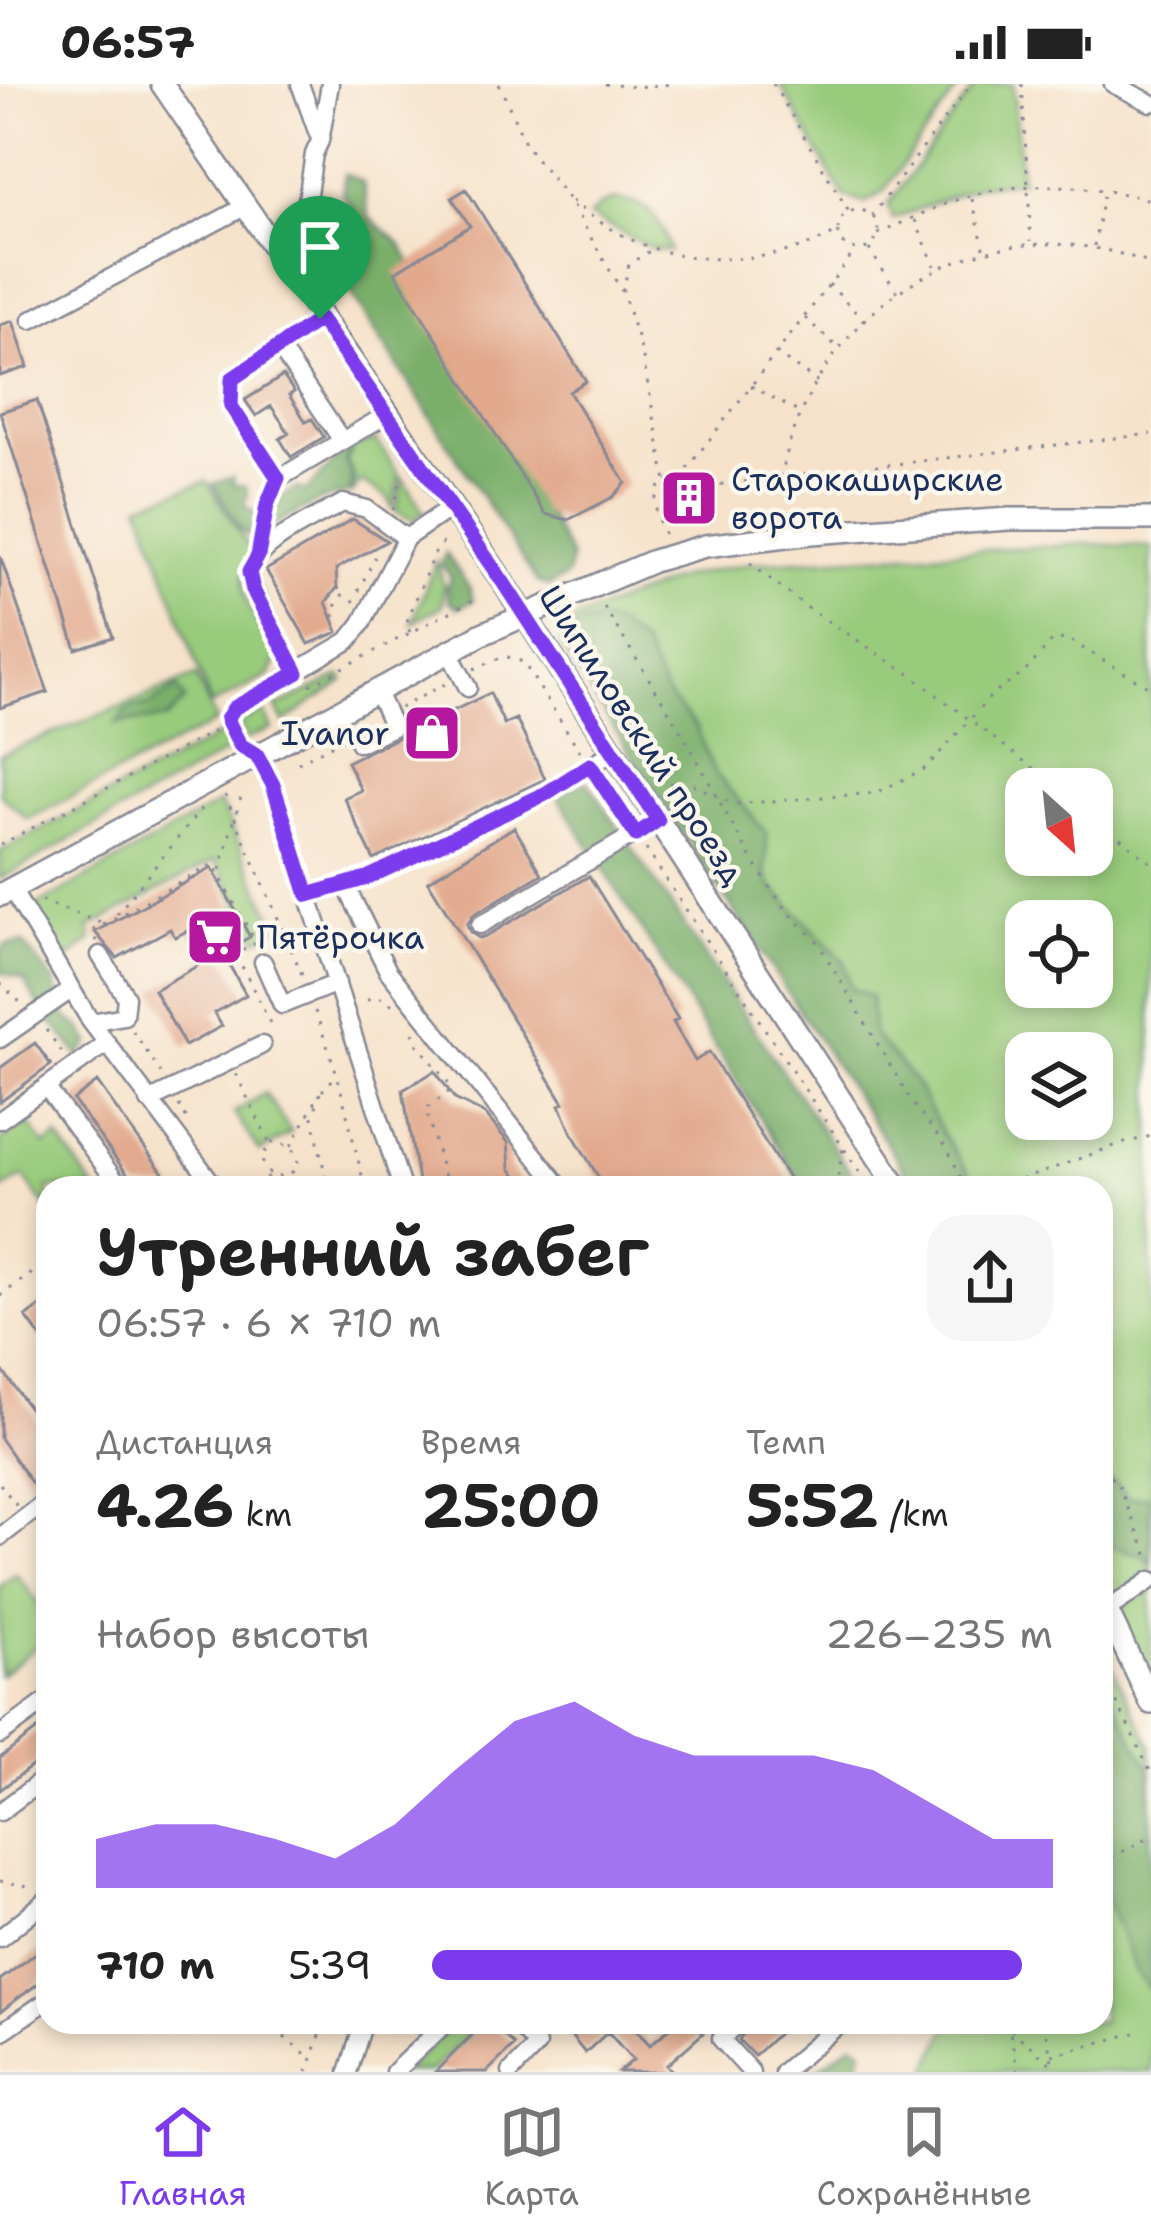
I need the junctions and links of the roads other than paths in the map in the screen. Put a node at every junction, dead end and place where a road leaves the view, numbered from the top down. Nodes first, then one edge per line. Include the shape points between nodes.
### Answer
1 (162, 84) edge
2 (300, 84) edge
3 (331, 84) edge
4 (1113, 84) edge
5 (1151, 103) edge
6 (317, 147) junction
7 (246, 206) junction
8 (277, 254) junction
9 (320, 319) junction
10 (31, 320) dead end
11 (278, 347) junction
12 (386, 415) junction
13 (341, 439) junction
14 (450, 508) junction
15 (1151, 519) edge
16 (406, 538) junction
17 (524, 616) junction
18 (449, 652) junction
19 (297, 682) junction
20 (468, 688) dead end
21 (376, 692) junction
22 (359, 743) dead end
23 (614, 752) junction
24 (257, 755) junction
25 (658, 820) junction
26 (345, 884) junction
27 (5, 892) edge
28 (308, 895) junction
29 (480, 925) dead end
30 (100, 955) road end
31 (263, 962) dead end
32 (337, 983) junction
33 (71, 990) junction
34 (92, 1022) junction
35 (0, 1039) edge
36 (107, 1043) junction
37 (262, 1045) dead end
38 (46, 1087) junction
39 (149, 1101) junction
40 (0, 1120) edge
41 (112, 1176) edge
42 (207, 1176) edge
43 (398, 1176) edge
44 (551, 1176) edge
45 (890, 1176) edge
46 (36, 1509) edge
47 (0, 1537) edge
48 (1151, 1580) edge
49 (1113, 1599) edge
50 (1113, 1623) edge
51 (1151, 1703) edge
52 (36, 1709) edge
53 (0, 1735) edge
54 (36, 1785) edge
55 (0, 1812) edge
56 (36, 1909) edge
57 (0, 1938) edge
58 (36, 2008) edge
59 (0, 2033) edge
60 (360, 2034) edge
61 (434, 2034) edge
62 (526, 2034) edge
63 (726, 2034) edge
64 (828, 2034) edge
65 (348, 2072) edge
66 (394, 2072) edge
67 (511, 2072) edge
68 (751, 2072) edge
69 (782, 2072) edge

1 - 7 main road, Шипиловский проезд
2 - 6 street
3 - 6 street
4 - 5 street
6 - 8 street via 302,233
7 - 8 main road, Шипиловский проезд
7 - 10 street
8 - 9 main road, Шипиловский проезд
9 - 11 street
9 - 12 main road, Шипиловский проезд
11 - 13 street
11 - 13 street via 232,379 231,392 231,406 278,478
12 - 13 street
12 - 14 main road, Шипиловский проезд
14 - 16 street
14 - 17 main road, Шипиловский проезд
15 - 17 main road via 1009,519 750,538 653,561
16 - 19 street via 348,641
16 - 19 street via 367,509 343,503 258,556 249,572 253,590
17 - 18 main road
17 - 23 main road, Шипиловский проезд
18 - 20 street
18 - 21 main road
19 - 24 street via 228,713 240,745
21 - 22 street via 393,727
21 - 24 main road
23 - 25 main road, Шипиловский проезд
23 - 26 street via 545,794
24 - 27 main road
24 - 28 street
25 - 29 street
25 - 45 main road, Шипиловский проезд
26 - 28 street
26 - 44 street via 388,971
27 - 33 street
28 - 32 street
30 - 34 street via 126,997 124,1016
31 - 32 street via 282,1005
32 - 43 street
33 - 34 street
33 - 35 street
34 - 36 street
36 - 38 street
36 - 39 street
37 - 39 street
38 - 40 street
38 - 41 street
39 - 42 street
46 - 47 street
48 - 49 street
50 - 51 main road
52 - 53 street
54 - 55 street
56 - 57 street
58 - 59 street
60 - 65 street
61 - 66 street
62 - 67 street via 537,2045
63 - 68 street via 721,2039
64 - 69 street

